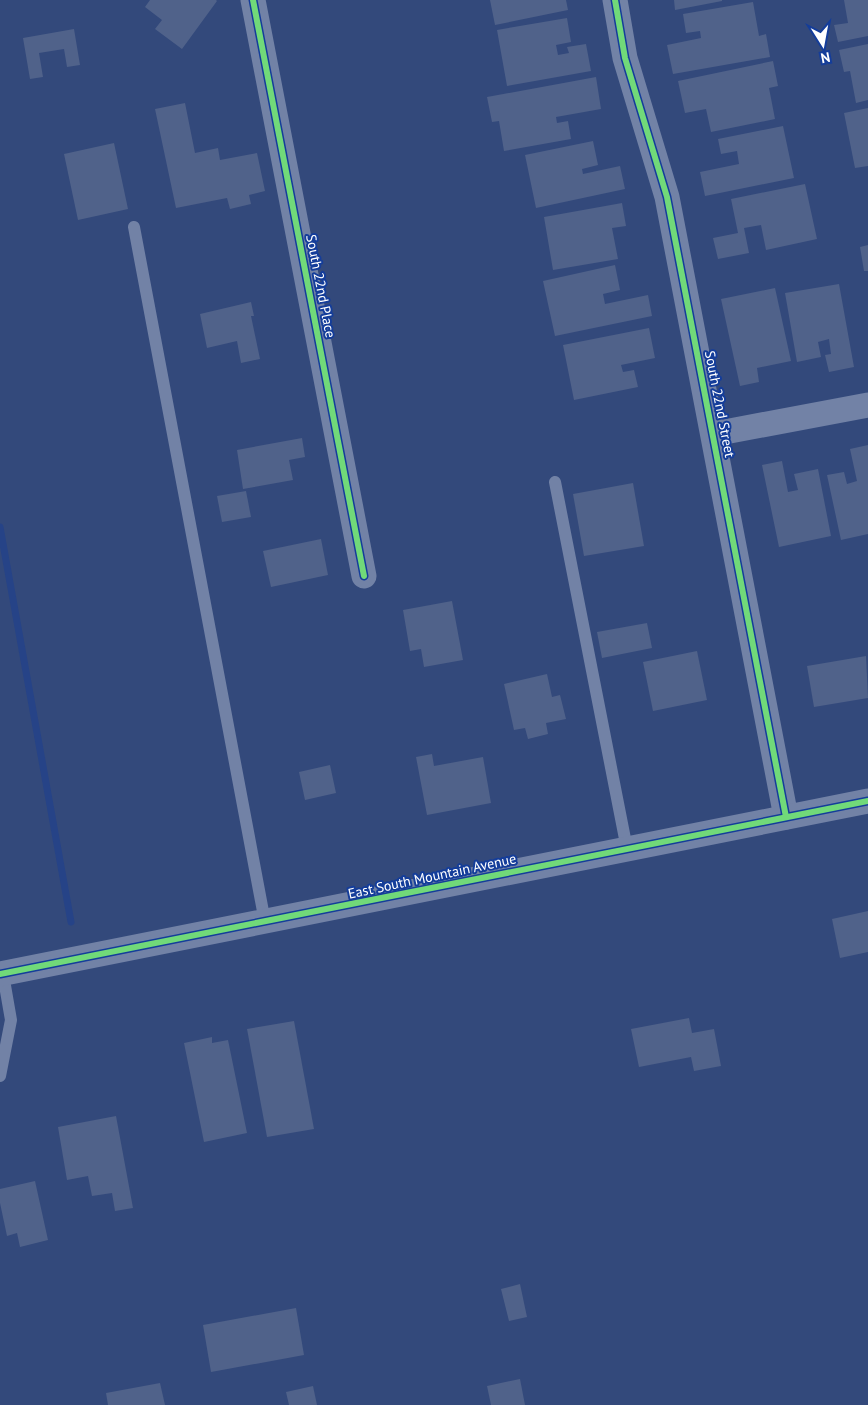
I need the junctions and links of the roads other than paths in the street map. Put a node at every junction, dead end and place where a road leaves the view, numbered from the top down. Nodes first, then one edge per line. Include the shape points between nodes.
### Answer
1 (253, 0) edge
2 (615, 0) edge
3 (134, 227) dead end
4 (868, 405) edge
5 (714, 434) junction
6 (555, 482) dead end
7 (364, 576) dead end
8 (868, 801) edge
9 (786, 817) junction
10 (627, 848) junction
11 (265, 922) junction
12 (1, 974) edge
13 (0, 1076) edge

1 - 7 street, South 22nd Place
2 - 5 street, South 22nd Street via 625,58 667,197
3 - 11 lane
4 - 5 street
5 - 9 street, South 22nd Street
6 - 10 lane
8 - 9 street, East South Mountain Avenue
9 - 10 street, East South Mountain Avenue
10 - 11 street, East South Mountain Avenue
11 - 12 street, East South Mountain Avenue
12 - 13 lane via 11,1020

